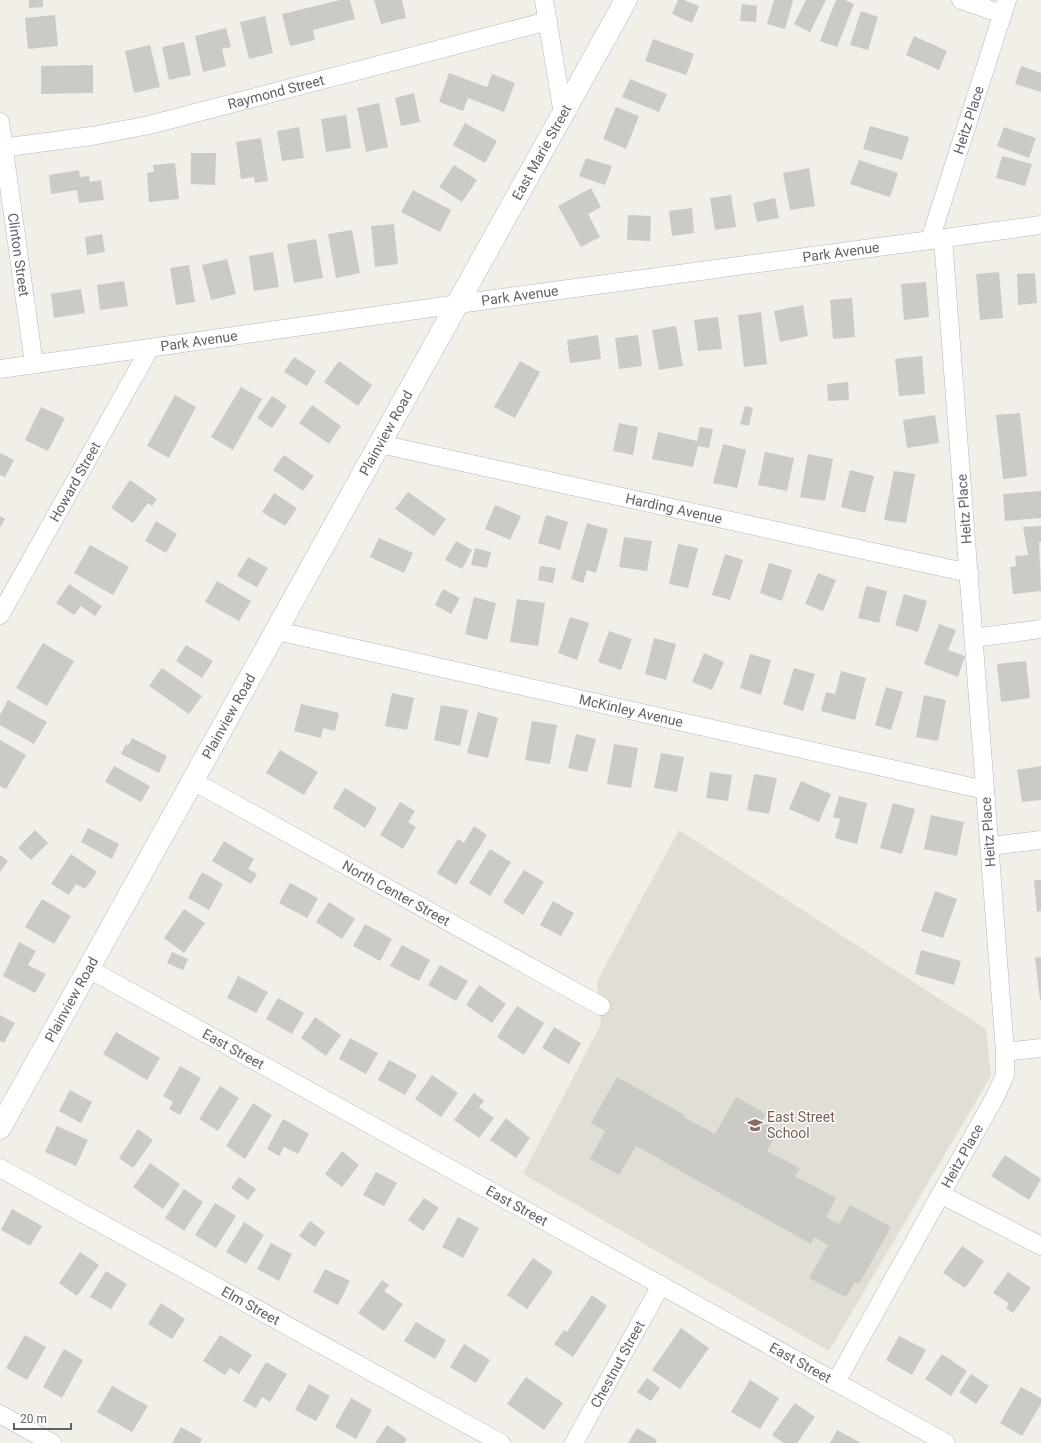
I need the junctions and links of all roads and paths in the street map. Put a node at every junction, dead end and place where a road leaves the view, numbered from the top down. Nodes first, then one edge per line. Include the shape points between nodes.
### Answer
1 (544, 0) edge
2 (626, 0) edge
3 (961, 0) edge
4 (1007, 4) edge
5 (548, 22) junction
6 (563, 114) junction
7 (0, 122) edge
8 (2, 148) edge
9 (1041, 225) edge
10 (937, 240) junction
11 (458, 304) junction
12 (150, 348) junction
13 (34, 364) junction
14 (0, 369) edge
15 (380, 444) junction
16 (969, 573) junction
17 (0, 615) edge
18 (1041, 629) edge
19 (277, 631) junction
20 (974, 638) junction
21 (193, 781) junction
22 (985, 790) junction
23 (1041, 840) edge
24 (990, 846) junction
25 (89, 969) junction
26 (601, 1006) dead end
27 (1041, 1048) edge
28 (1005, 1052) junction
29 (0, 1128) edge
30 (0, 1168) edge
31 (942, 1195) junction
32 (1041, 1246) edge
33 (661, 1285) junction
34 (836, 1382) junction
35 (0, 1414) edge
36 (52, 1443) edge
37 (501, 1443) edge
38 (574, 1443) edge
39 (946, 1443) edge

1 - 5 street
2 - 6 main road, East Marie Street
3 - 4 street
4 - 10 street, Heitz Place
5 - 6 street
5 - 8 street, Raymond Street via 149,125 92,136
6 - 11 main road, East Marie Street
7 - 8 street, Clinton Street
8 - 13 street, Clinton Street
9 - 10 street, Park Avenue
10 - 11 street, Park Avenue
10 - 16 street, Heitz Place
11 - 12 street, Park Avenue
11 - 15 main road, Plainview Road
12 - 13 street, Park Avenue
12 - 17 street, Howard Street
13 - 14 street, Park Avenue
15 - 16 street, Harding Avenue
15 - 19 main road, Plainview Road
16 - 20 street, Heitz Place
18 - 20 street
19 - 21 main road, Plainview Road
19 - 22 street, McKinley Avenue
20 - 22 street, Heitz Place
21 - 25 main road, Plainview Road
21 - 26 street, North Center Street
22 - 24 street, Heitz Place
23 - 24 street
24 - 28 street, Heitz Place
25 - 29 main road, Plainview Road
25 - 33 street, East Street
27 - 28 street
28 - 31 street, Heitz Place via 1005,1075
30 - 37 street, Elm Street
31 - 32 street
31 - 34 street, Heitz Place
33 - 34 street, East Street
33 - 38 street, Chestnut Street
34 - 39 street, East Street
35 - 36 street

